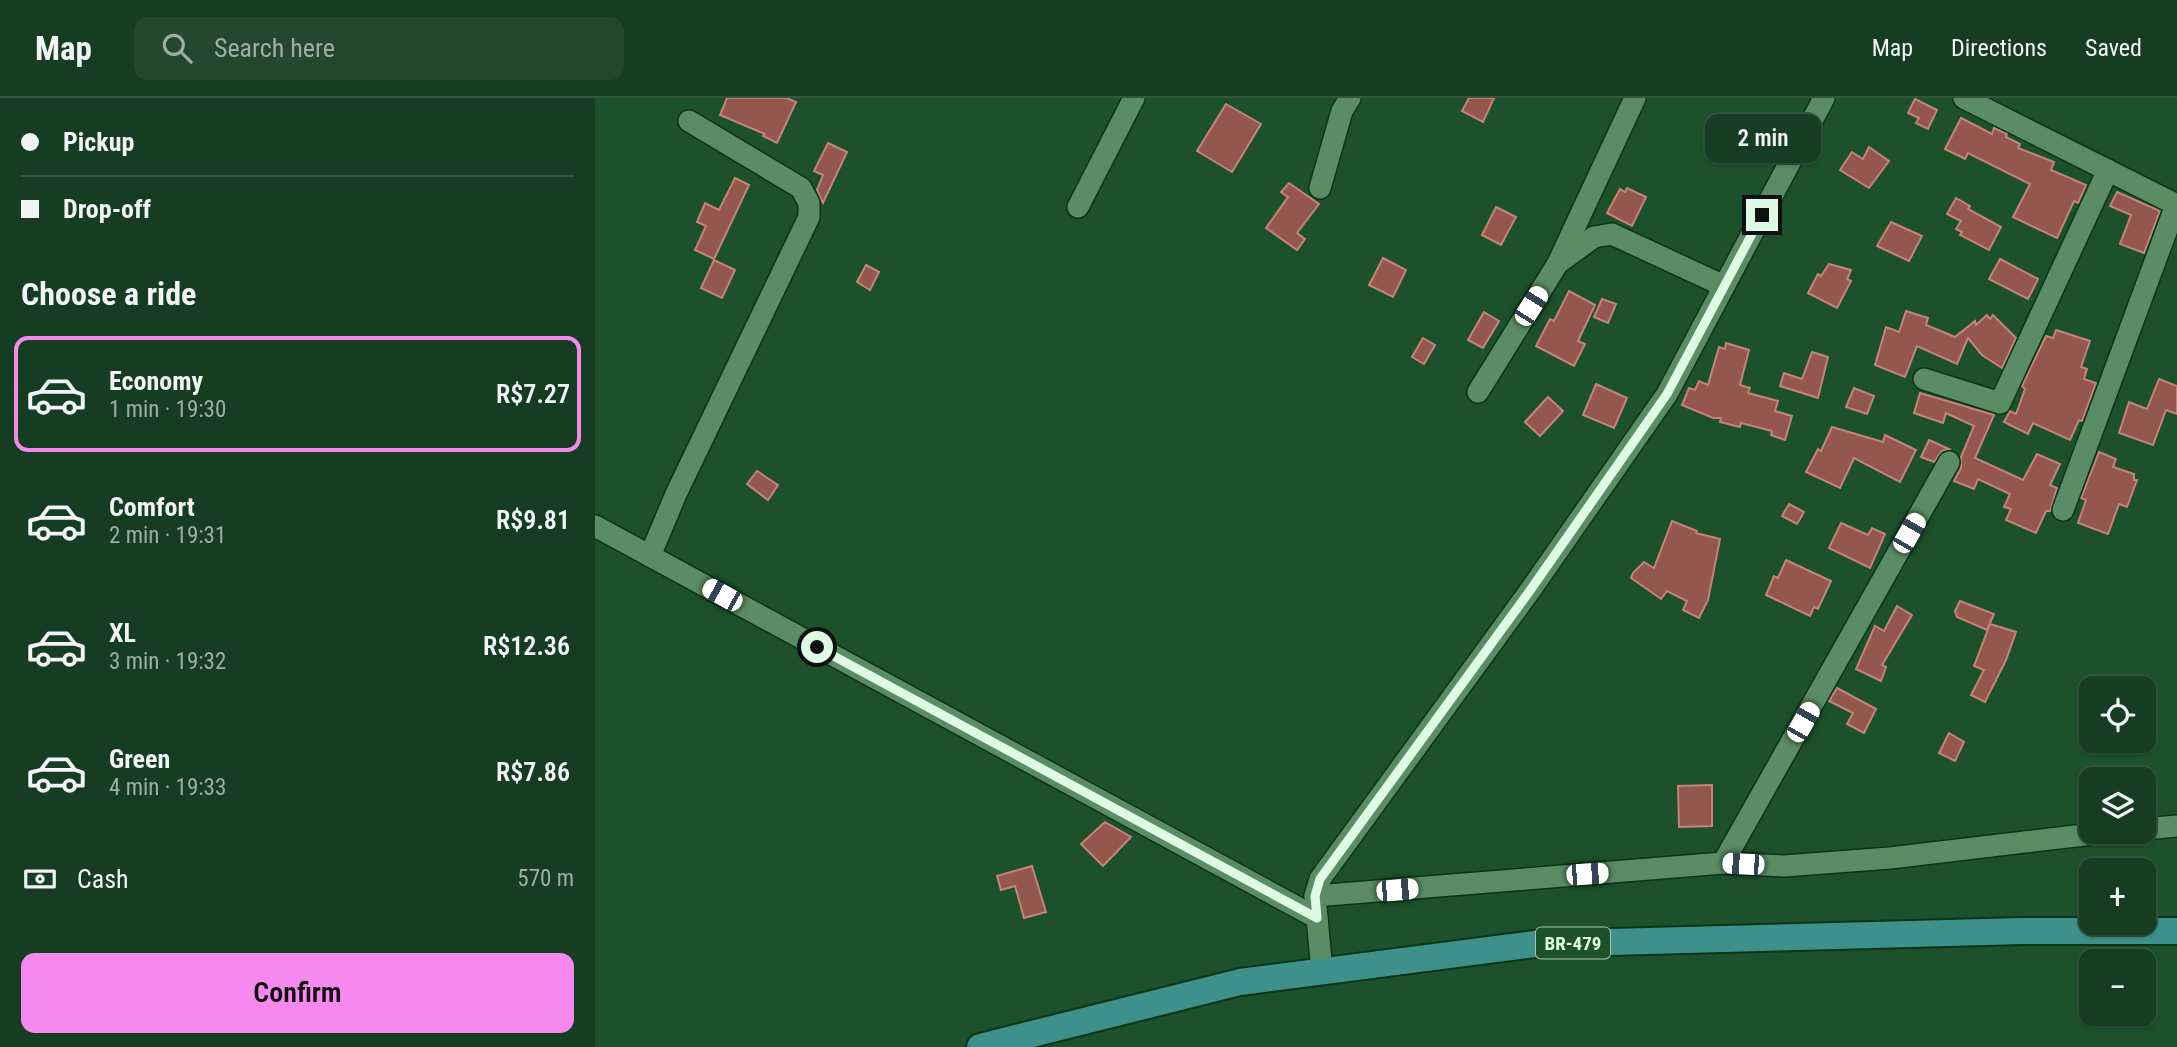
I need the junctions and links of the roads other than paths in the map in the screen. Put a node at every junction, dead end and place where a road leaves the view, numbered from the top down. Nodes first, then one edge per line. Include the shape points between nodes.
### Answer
1 (1134, 98) edge
2 (1350, 98) edge
3 (1636, 98) edge
4 (1824, 98) edge
5 (1974, 100) edge
6 (689, 121) dead end
7 (2108, 170) junction
8 (1320, 188) dead end
9 (2177, 205) edge
10 (1078, 207) dead end
11 (1558, 263) junction
12 (1724, 286) junction
13 (1924, 379) dead end
14 (1478, 392) dead end
15 (1949, 463) dead end
16 (2063, 510) dead end
17 (595, 526) edge
18 (650, 556) junction
19 (2177, 826) edge
20 (2156, 828) edge
21 (2079, 836) edge
22 (1723, 863) junction
23 (1315, 896) junction
24 (1317, 918) junction
25 (2177, 931) edge
26 (1322, 971) junction
27 (979, 1047) edge

1 - 10 street
2 - 8 street
3 - 11 street
4 - 12 street
5 - 7 street
6 - 18 street via 801,188 809,202 809,217
7 - 9 street
7 - 13 street via 2000,403
9 - 16 street
11 - 12 street via 1594,237 1612,234
11 - 14 street
12 - 23 street via 1667,394 1320,879
15 - 22 street
17 - 18 street
18 - 24 street
19 - 20 street
21 - 22 street via 1890,858 1784,866
22 - 23 street
23 - 24 street
24 - 26 street
25 - 26 main road, BR-479 via 1535,944
26 - 27 main road, BR-479 via 1240,982

